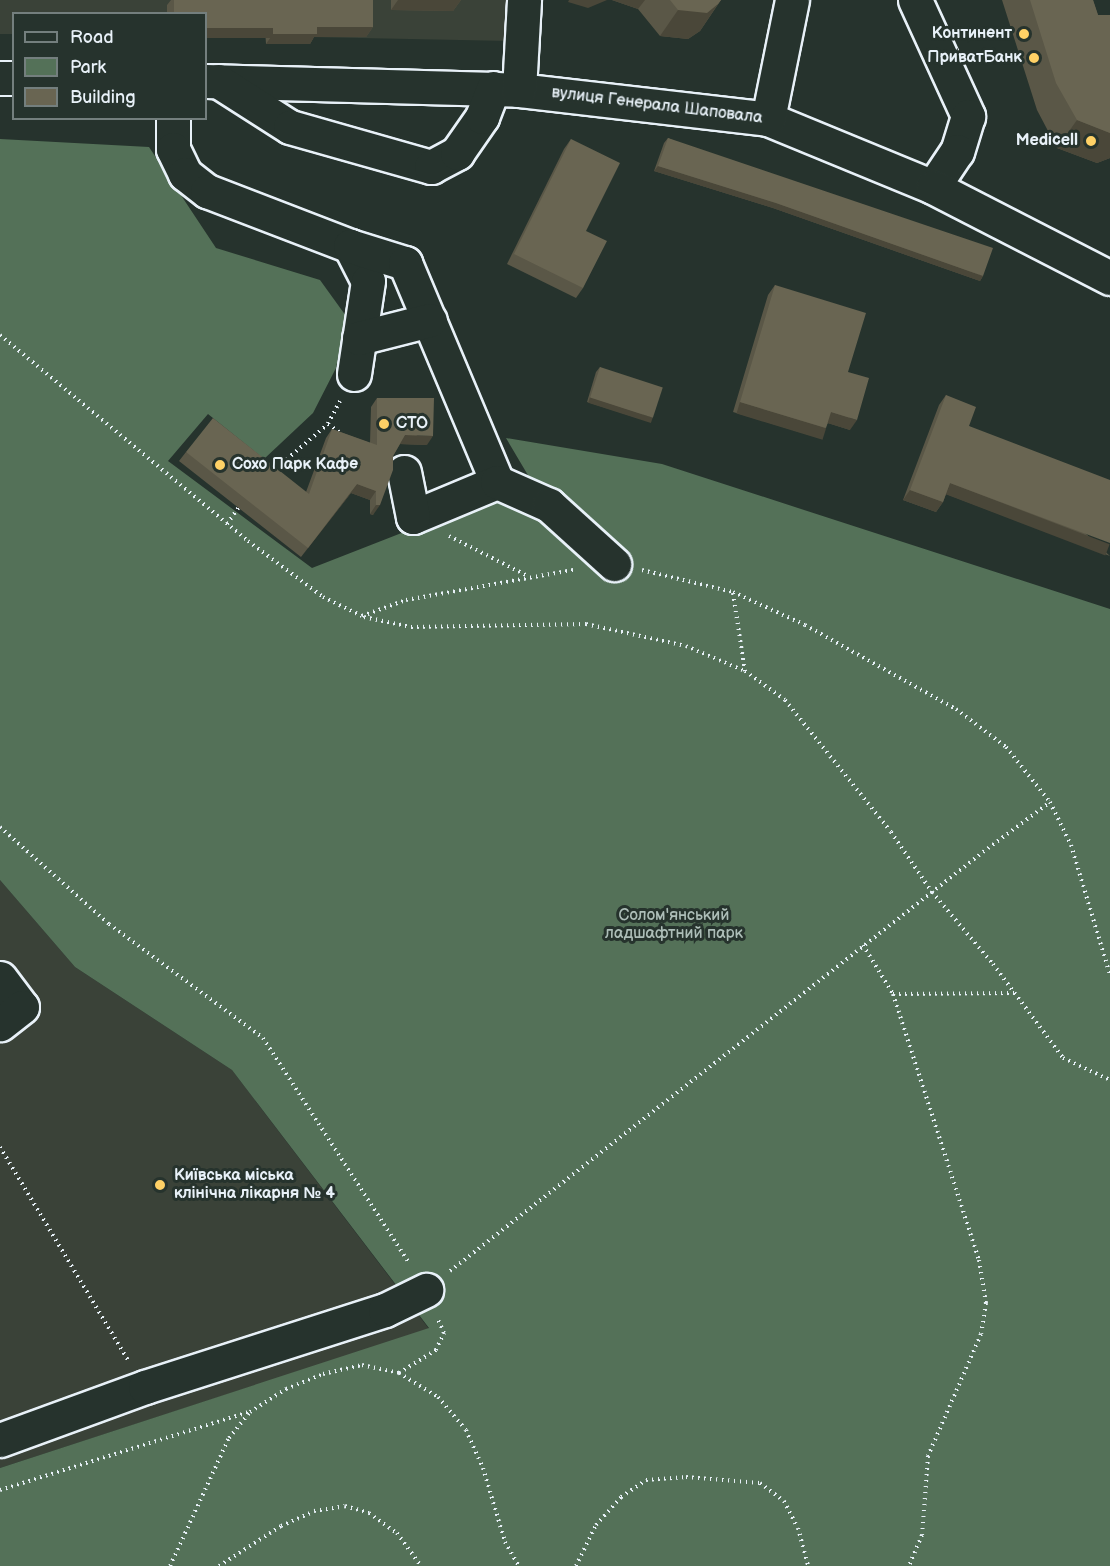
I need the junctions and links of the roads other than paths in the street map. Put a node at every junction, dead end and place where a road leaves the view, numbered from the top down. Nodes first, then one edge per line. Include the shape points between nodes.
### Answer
1 (524, 0) edge
2 (792, 0) edge
3 (915, 0) edge
4 (212, 81) edge
5 (506, 89) junction
6 (768, 119) junction
7 (174, 120) edge
8 (933, 187) junction
9 (350, 246) junction
10 (1110, 278) edge
11 (430, 320) junction
12 (359, 338) junction
13 (354, 374) road end
14 (404, 472) dead end
15 (497, 482) junction
16 (614, 564) road end
17 (0, 978) edge
18 (0, 1024) edge
19 (426, 1290) road end
20 (0, 1440) edge

1 - 5 street
2 - 6 street
3 - 8 street via 968,116 957,151
4 - 5 street, вулиця Генерала Шаповала
4 - 5 street via 290,127 431,167 457,153
5 - 6 street, вулиця Генерала Шаповала
6 - 8 street, вулиця Генерала Шаповала
7 - 9 street via 173,149 184,174 207,191
8 - 10 street, вулиця Генерала Шаповала
9 - 11 street via 405,263
9 - 12 street via 368,281
11 - 12 street
11 - 15 street
12 - 13 street
14 - 15 street via 413,517
15 - 16 street via 549,505
17 - 18 street via 22,1007
19 - 20 street via 385,1310 145,1387

